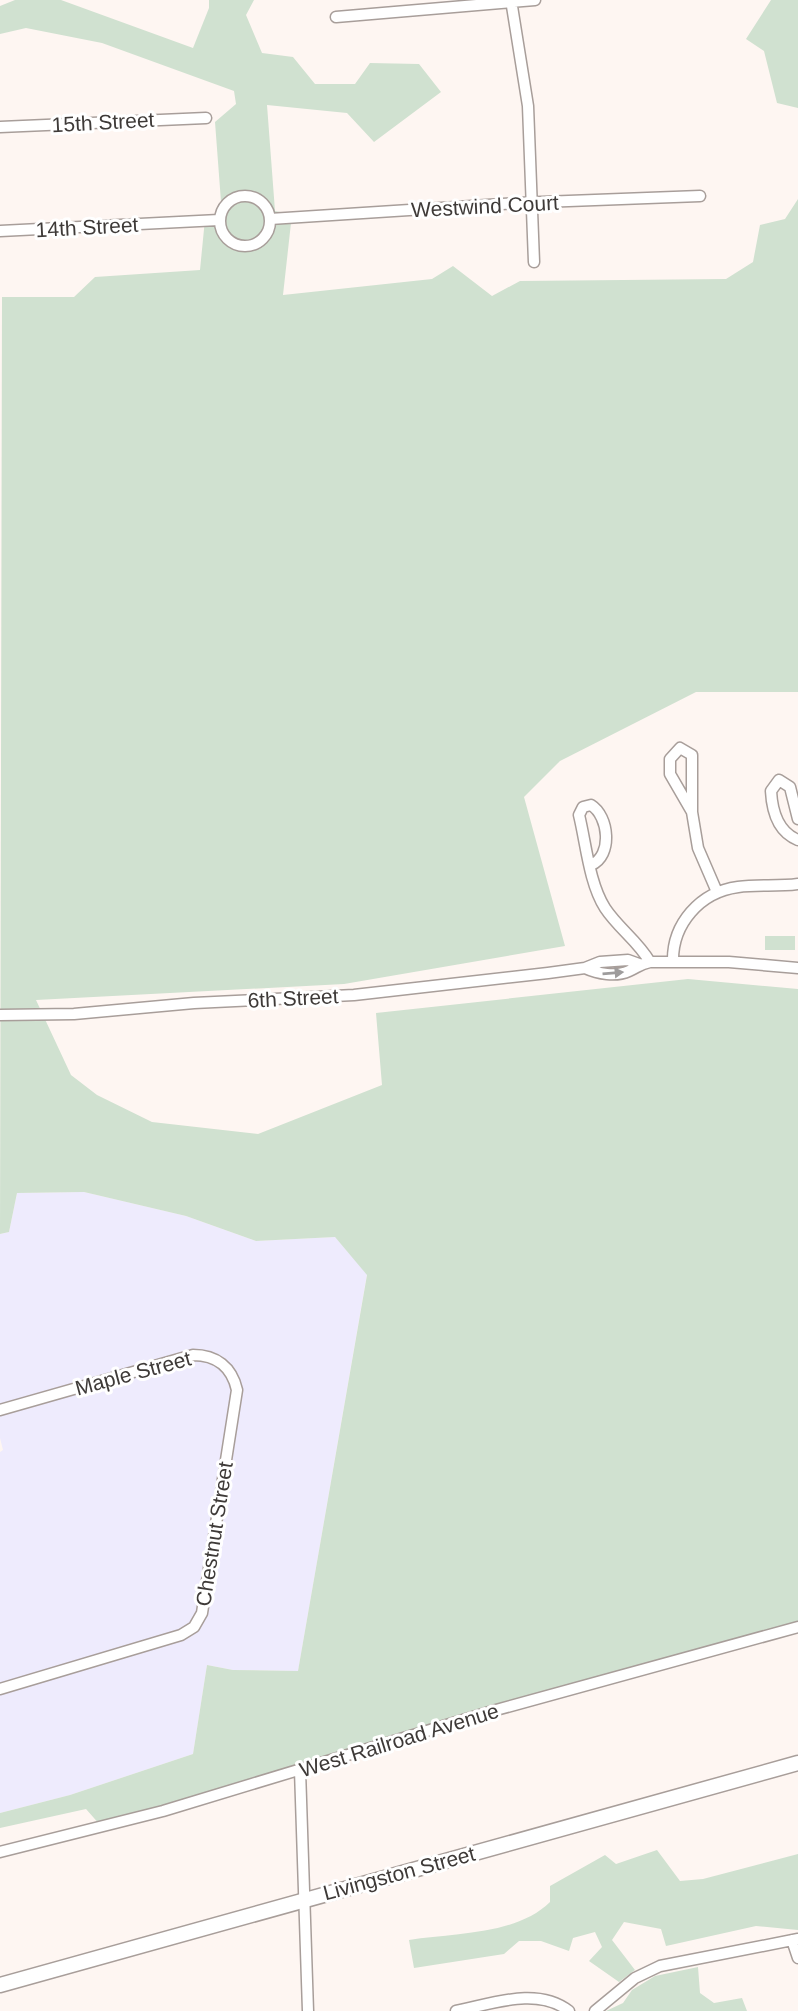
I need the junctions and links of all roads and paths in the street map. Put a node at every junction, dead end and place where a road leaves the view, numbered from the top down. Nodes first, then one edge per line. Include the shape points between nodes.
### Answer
1 (535, 0) edge
2 (512, 1) edge
3 (336, 17) dead end
4 (206, 118) dead end
5 (0, 127) edge
6 (699, 196) dead end
7 (532, 202) junction
8 (270, 219) junction
9 (219, 220) junction
10 (0, 231) edge
11 (534, 262) dead end
12 (692, 812) junction
13 (798, 819) edge
14 (798, 840) edge
15 (592, 865) junction
16 (798, 884) edge
17 (717, 892) junction
18 (673, 962) junction
19 (644, 963) junction
20 (798, 968) edge
21 (0, 1015) edge
22 (236, 1403) joint
23 (0, 1410) edge
24 (798, 1627) edge
25 (0, 1689) edge
26 (798, 1763) edge
27 (300, 1770) junction
28 (0, 1852) edge
29 (304, 1899) junction
30 (795, 1940) edge
31 (798, 1958) edge
32 (0, 1984) edge
33 (469, 2010) edge
34 (308, 2011) edge
35 (456, 2011) edge
36 (569, 2011) edge
37 (595, 2011) edge

1 - 2 street
2 - 3 street
2 - 7 street via 528,106
4 - 5 street, 15th Street
6 - 7 street, Westwind Court
7 - 8 street, Westwind Court
7 - 11 street
8 - 9 street via 256,198 240,196 225,204
8 - 9 street via 266,235 245,246 224,236
9 - 10 street, 14th Street
12 - 12 street via 692,755 680,748 670,759 670,774
12 - 17 street via 694,837
13 - 14 street via 790,787 779,780 771,791 775,813 783,829
15 - 15 street via 579,815 591,804 601,817 607,847 602,859
15 - 19 street via 603,904 635,938
16 - 17 street via 741,886
17 - 18 street via 695,907 680,927
18 - 19 street, 6th Street
18 - 20 street, 6th Street
19 - 21 street, 6th Street via 600,962 585,968 354,995
22 - 23 street, Maple Street via 231,1373 218,1360 202,1355
22 - 25 street, Chestnut Street via 202,1613 194,1627 181,1635
24 - 27 street, West Railroad Avenue via 496,1710
26 - 29 main road, Livingston Street
27 - 28 street, West Railroad Avenue
27 - 29 street
29 - 32 main road, Livingston Street
29 - 34 street
30 - 31 street
30 - 37 street via 660,1966 635,1978
33 - 35 street
33 - 36 street via 535,1997

